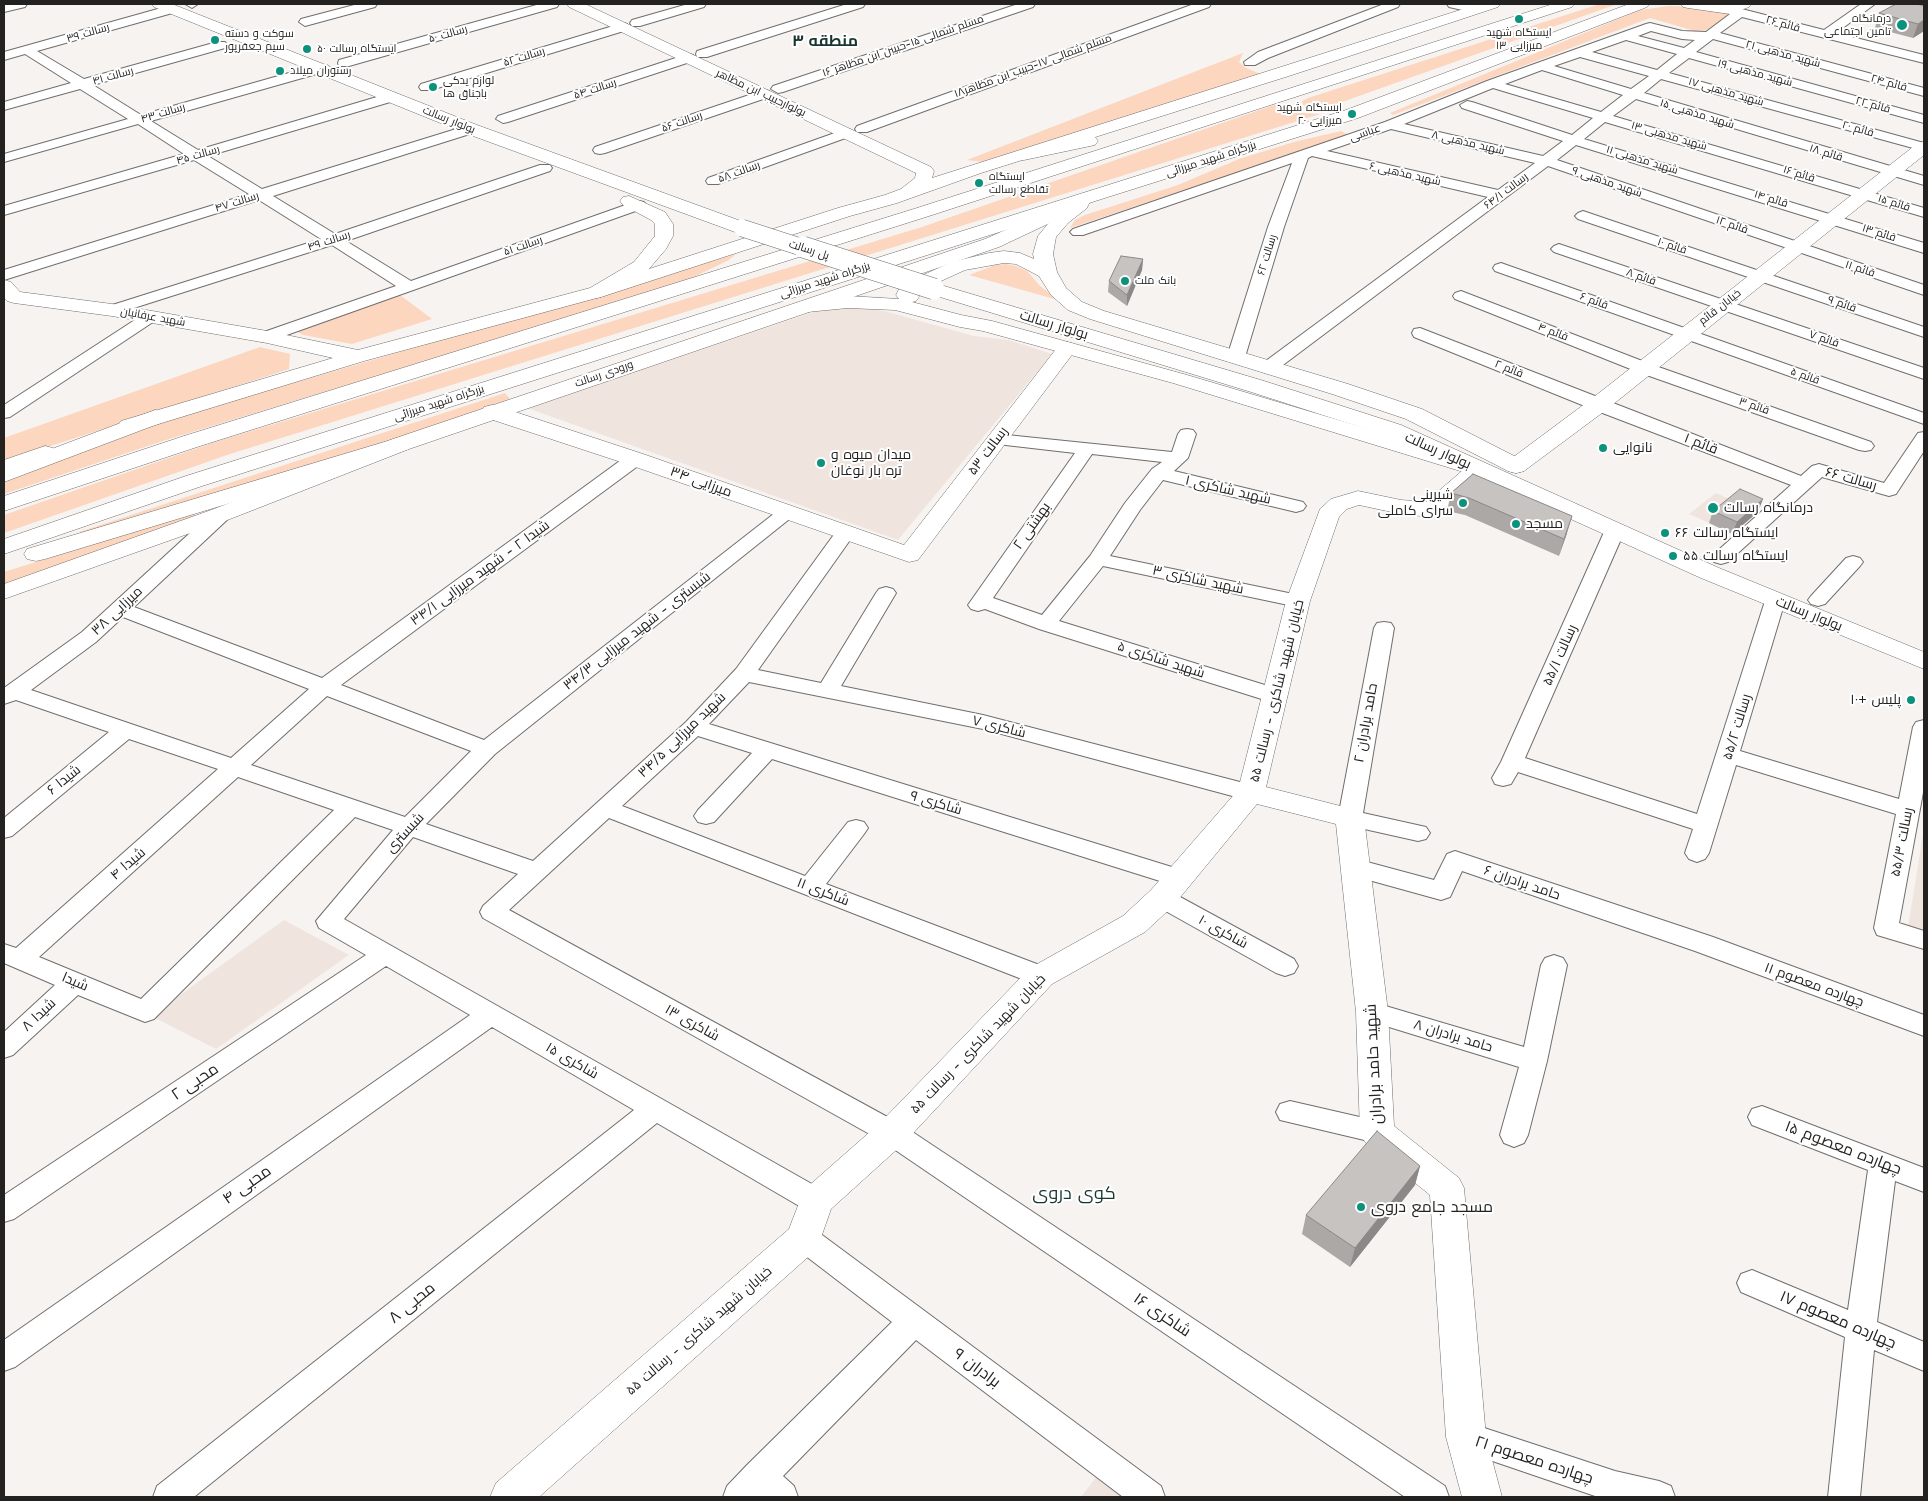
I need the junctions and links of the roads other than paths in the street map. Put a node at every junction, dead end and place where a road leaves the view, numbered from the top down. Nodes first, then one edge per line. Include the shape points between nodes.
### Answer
1 (21, 4) edge
2 (191, 4) edge
3 (370, 4) edge
4 (553, 4) edge
5 (574, 4) edge
6 (596, 4) edge
7 (700, 4) edge
8 (859, 4) edge
9 (1029, 4) edge
10 (1205, 4) edge
11 (1394, 4) edge
12 (1453, 4) edge
13 (1493, 4) edge
14 (1567, 4) edge
15 (1642, 4) edge
16 (1688, 4) edge
17 (1869, 4) edge
18 (166, 6) edge
19 (4, 8) edge
20 (1476, 9) junction
21 (1738, 9) edge
22 (305, 22) dead end
23 (629, 25) junction
24 (1650, 28) joint
25 (257, 30) junction
26 (238, 35) junction
27 (1712, 35) junction
28 (1825, 35) junction
29 (1625, 36) junction
30 (221, 45) dead end
31 (1924, 45) edge
32 (27, 50) junction
33 (1584, 54) dead end
34 (1687, 54) junction
35 (1909, 55) junction
36 (4, 56) edge
37 (695, 56) junction
38 (1924, 59) edge
39 (1250, 62) dead end
40 (344, 63) junction
41 (1541, 66) junction
42 (322, 68) junction
43 (1854, 73) joint
44 (1661, 74) junction
45 (83, 84) junction
46 (1492, 84) junction
47 (426, 86) dead end
48 (1822, 91) joint
49 (771, 92) junction
50 (1924, 92) edge
51 (1633, 95) junction
52 (392, 97) junction
53 (1467, 105) dead end
54 (4, 106) edge
55 (1240, 110) junction
56 (1791, 110) joint
57 (1604, 117) junction
58 (502, 119) dead end
59 (1924, 119) edge
60 (140, 120) junction
61 (1390, 125) junction
62 (471, 129) junction
63 (854, 131) junction
64 (1761, 133) joint
65 (1574, 140) junction
66 (1924, 147) edge
67 (600, 150) dead end
68 (1306, 153) junction
69 (197, 155) junction
70 (1024, 155) junction
71 (1733, 155) joint
72 (4, 158) edge
73 (1546, 161) junction
74 (766, 162) joint
75 (936, 166) junction
76 (545, 168) junction
77 (975, 169) junction
78 (1892, 172) junction
79 (712, 181) dead end
80 (1709, 181) joint
81 (1924, 181) edge
82 (909, 191) junction
83 (1864, 194) junction
84 (260, 195) junction
85 (1500, 196) junction
86 (1088, 198) junction
87 (1668, 203) joint
88 (639, 205) junction
89 (4, 211) edge
90 (1924, 213) edge
91 (1583, 216) dead end
92 (1833, 218) junction
93 (760, 221) joint
94 (742, 228) joint
95 (1078, 232) dead end
96 (333, 240) junction
97 (1796, 247) junction
98 (1924, 248) edge
99 (1559, 249) dead end
100 (1501, 268) dead end
101 (1047, 272) junction
102 (4, 275) edge
103 (1760, 276) junction
104 (941, 285) junction
105 (408, 286) junction
106 (1924, 290) edge
107 (597, 292) junction
108 (7, 295) edge
109 (1461, 296) dead end
110 (1724, 305) junction
111 (807, 306) junction
112 (112, 310) junction
113 (150, 317) junction
114 (986, 324) junction
115 (1420, 332) dead end
116 (1924, 332) edge
117 (1686, 334) junction
118 (268, 337) junction
119 (306, 346) junction
120 (1067, 348) junction
121 (357, 357) junction
122 (1236, 357) junction
123 (1270, 367) junction
124 (1644, 368) junction
125 (1924, 374) edge
126 (298, 375) junction
127 (1598, 405) junction
128 (492, 412) junction
129 (4, 413) edge
130 (155, 417) junction
131 (1924, 419) edge
132 (1187, 434) dead end
133 (997, 438) junction
134 (401, 444) junction
135 (1865, 446) dead end
136 (1921, 447) edge
137 (1087, 448) junction
138 (1179, 458) junction
139 (635, 459) junction
140 (1516, 466) junction
141 (4, 467) edge
142 (1478, 468) junction
143 (1159, 473) junction
144 (4, 475) edge
145 (194, 481) junction
146 (1804, 484) junction
147 (4, 504) edge
148 (1296, 506) dead end
149 (786, 512) junction
150 (222, 514) junction
151 (1615, 530) junction
152 (845, 533) junction
153 (4, 546) edge
154 (909, 555) joint
155 (1722, 558) junction
156 (1098, 559) junction
157 (4, 560) edge
158 (1854, 562) dead end
159 (4, 564) edge
160 (4, 592) edge
161 (886, 593) dead end
162 (1775, 600) junction
163 (1818, 600) junction
164 (1298, 601) junction
165 (979, 603) joint
166 (120, 609) junction
167 (1046, 624) junction
168 (1384, 628) dead end
169 (1924, 642) edge
170 (1924, 661) edge
171 (744, 674) junction
172 (324, 687) junction
173 (827, 691) junction
174 (8, 695) edge
175 (1276, 696) junction
176 (694, 727) junction
177 (1924, 727) edge
178 (125, 730) junction
179 (487, 749) junction
180 (767, 750) junction
181 (1728, 755) junction
182 (236, 768) junction
183 (1251, 792) junction
184 (350, 808) junction
185 (606, 808) junction
186 (1908, 810) junction
187 (706, 816) dead end
188 (1350, 818) junction
189 (1706, 825) junction
190 (408, 828) junction
191 (856, 828) dead end
192 (4, 830) edge
193 (1418, 833) dead end
194 (1697, 853) dead end
195 (1356, 868) junction
196 (537, 871) junction
197 (810, 887) junction
198 (1170, 888) junction
199 (492, 912) joint
200 (328, 921) joint
201 (1924, 940) edge
202 (1704, 944) joint
203 (386, 954) junction
204 (12, 956) edge
205 (1554, 965) dead end
206 (1285, 966) dead end
207 (1041, 976) junction
208 (74, 982) junction
209 (1372, 1012) junction
210 (491, 1014) junction
211 (1924, 1026) edge
212 (4, 1048) edge
213 (1534, 1061) junction
214 (656, 1109) junction
215 (1290, 1112) dead end
216 (1762, 1117) dead end
217 (1377, 1132) junction
218 (892, 1133) junction
219 (1514, 1135) dead end
220 (1883, 1164) junction
221 (1924, 1180) edge
222 (816, 1201) junction
223 (4, 1210) edge
224 (804, 1238) junction
225 (1752, 1283) dead end
226 (914, 1320) junction
227 (1861, 1330) junction
228 (4, 1357) edge
229 (1924, 1357) edge
230 (1466, 1437) junction
231 (760, 1490) edge
232 (169, 1497) edge
233 (510, 1497) edge
234 (1149, 1497) edge
235 (1433, 1497) edge
236 (1482, 1497) edge
237 (1660, 1497) edge
238 (1844, 1497) edge

1 - 19 street
2 - 25 main road, بولوار رسالت
3 - 22 street
4 - 40 street, رسالت ۵۰
5 - 23 main road, بولوارحبیب ابن مظاهر
6 - 23 main road, بولوارحبیب ابن مظاهر
7 - 23 street, رسالت ۵۲
8 - 37 street, رسالت ۵۴
9 - 49 street, مسلم شمالی ۱۵-حبیبن ابن مظاهر ۱۶
10 - 63 street, مسلم شمالی ۱۷-حبیب ابن مظاهر۱۸
11 - 39 street
12 - 20 street
13 - 20 main road
14 - 55 main road
15 - 86 main road, بزرگراه شهید میرزائی via 1352,114
16 - 21 main road
17 - 28 street
18 - 26 main road, بولوار رسالت
18 - 32 street, رسالت ۳۹
20 - 70 main road
21 - 27 street, رسالت ۶۴/۱
21 - 28 street, قائم ۲۶
23 - 37 main road, بولوارحبیب ابن مظاهر
23 - 47 street, رسالت ۵۲
24 - 27 street, شهید مذهبی ۲۱ via 1699,37
24 - 29 street, عباسی
25 - 26 main road
25 - 40 main road, بولوار رسالت
26 - 42 main road, بولوار رسالت
27 - 34 street, رسالت ۶۴/۱
27 - 43 street, شهید مذهبی ۲۱
28 - 35 street, قائم ۲۶
29 - 34 street, شهید مذهبی ۱۹
29 - 41 street, عباسی
30 - 45 street, رسالت ۴۱
31 - 35 street
32 - 36 street, رسالت ۳۹
32 - 45 street
33 - 44 street, شهید مذهبی ۱۷
34 - 44 street, رسالت ۶۴/۱
34 - 48 street, شهید مذهبی ۱۹
35 - 38 street, قائم ۲۶
37 - 49 main road, بولوارحبیب ابن مظاهر
37 - 58 street, رسالت ۵۴
40 - 93 main road, بولوار رسالت via 491,124
41 - 46 street, عباسی
41 - 51 street, شهید مذهبی ۱۵
42 - 52 main road, بولوار رسالت
42 - 60 street, رسالت ۴۳
43 - 50 street, قائم ۲۴
44 - 51 street, رسالت ۶۴/۱
44 - 56 street, شهید مذهبی ۱۷
45 - 54 street, رسالت ۴۱
45 - 60 street
46 - 57 street, شهید مذهبی ۱۳
46 - 61 street, عباسی
48 - 59 street, قائم ۲۲
49 - 63 main road, بولوارحبیب ابن مظاهر
49 - 67 street, رسالت ۵۶
51 - 57 street, رسالت ۶۴/۱
51 - 64 street, شهید مذهبی ۱۵
52 - 62 main road, بولوار رسالت
52 - 69 street, رسالت ۴۵
53 - 65 street, شهید مذهبی ۱۱
55 - 70 main road
55 - 147 main road via 202,438
56 - 66 street, قائم ۲۰
57 - 65 street, رسالت ۶۴/۱
57 - 71 street, شهید مذهبی ۱۳
60 - 69 street
60 - 72 street, رسالت ۴۳
61 - 68 street, عباسی
61 - 73 street, شهید مذهبی ۸
62 - 76 main road
62 - 84 street, رسالت ۴۷
62 - 94 main road, بولوار رسالت
63 - 74 street, مسلم شمالی ۱۷-حبیب ابن مظاهر۱۸
63 - 75 main road, بولوارحبیب ابن مظاهر
64 - 78 street, قائم ۱۸
65 - 73 street, رسالت ۶۴/۱
65 - 80 street, شهید مذهبی ۱۱
66 - 78 main road, خیابان قائم
68 - 85 street, شهید مذهبی ۶
68 - 95 street, عباسی
68 - 122 street, رسالت ۶۲ via 1276,227
69 - 84 street
69 - 89 street, رسالت ۴۵
70 - 77 main road
71 - 83 street, قائم ۱۶
73 - 85 street, رسالت ۶۴/۱
73 - 87 street, شهید مذهبی ۹
74 - 79 street, رسالت ۵۸
75 - 77 main road, بولوارحبیب ابن مظاهر
75 - 82 main road
76 - 88 main road
76 - 96 street, رسالت ۴۹
77 - 82 main road
78 - 81 street, قائم ۱۸
78 - 83 main road, خیابان قائم
80 - 92 street, قائم ۱۴
82 - 107 main road
83 - 90 street, قائم ۱۵
83 - 92 main road, خیابان قائم
84 - 96 street
84 - 102 street, رسالت ۴۷
85 - 123 street, رسالت ۶۴/۱
86 - 101 main road via 1061,219 1047,236 1043,254
86 - 111 main road via 992,242
86 - 145 main road, بزرگراه شهید میرزائی
87 - 97 street, قائم ۱۲
88 - 105 street, رسالت ۵۱
88 - 107 main road via 661,220 664,236 641,266
91 - 103 street, قائم ۱۰
92 - 97 main road, خیابان قائم
92 - 98 street, قائم ۱۳
93 - 104 main road, پل رسالت
94 - 104 main road, پل رسالت, bridge
96 - 105 street
96 - 112 street, رسالت ۴۹
97 - 103 main road, خیابان قائم
97 - 106 street, قائم ۱۱
99 - 110 street, قائم ۸
100 - 117 street, قائم ۶
101 - 114 main road via 1020,259 1004,257 959,266 908,289 906,295 912,300
101 - 122 main road via 1058,291 1076,306 1096,315
103 - 110 main road, خیابان قائم
103 - 116 street, قائم ۹
104 - 140 main road, بولوار رسالت via 1266,376 1404,421
104 - 142 main road, بولوار رسالت via 1393,430
105 - 118 street, رسالت ۵۱
107 - 121 main road
108 - 112 main road, شهید عرفانیان
109 - 124 street, قائم ۴
110 - 117 main road, خیابان قائم
110 - 125 street, قائم ۷
111 - 114 main road via 848,302 895,304 960,321
111 - 128 main road, ورودی رسالت
112 - 113 main road, شهید عرفانیان
113 - 118 main road, شهید عرفانیان
113 - 129 street
114 - 120 main road
115 - 127 street, قائم ۲
117 - 124 main road, خیابان قائم
117 - 131 street, قائم ۵
118 - 119 main road, شهید عرفانیان
119 - 121 main road, شهید عرفانیان
119 - 126 main road via 310,354 308,364
120 - 133 main road, رسالت ۵۳
120 - 142 main road
121 - 126 main road
122 - 123 main road
123 - 140 main road via 1414,414
124 - 127 main road, خیابان قائم
124 - 135 street, قائم ۳
126 - 130 main road
127 - 140 main road, خیابان قائم
127 - 146 street, قائم ۱
128 - 134 main road, ورودی رسالت
128 - 139 main road, میرزایی ۳۴
130 - 141 main road
130 - 144 main road
132 - 138 street
133 - 137 street
133 - 154 main road, رسالت ۵۳
134 - 150 main road
134 - 159 main road
136 - 146 street, رسالت ۶۶ via 1889,490 1820,470
137 - 138 street
137 - 165 street, بهشتی ۲
138 - 143 street
139 - 149 main road, میرزایی ۳۴
139 - 172 street, شیدا ۲ - شهید میرزایی ۳۴/۱
140 - 155 main road, بولوار رسالت
142 - 151 main road, بولوار رسالت
142 - 164 main road, خیابان شهید شاکری - رسالت ۵۵ via 1431,510 1358,498 1339,504 1328,514
143 - 148 street, شهید شاکری ۱
143 - 156 street
145 - 153 main road, بزرگراه شهید میرزائی
145 - 157 main road
146 - 155 street, رسالت ۶۶
149 - 152 main road, میرزایی ۳۴
149 - 179 street, شبستری - شهید میرزایی ۳۴/۳
150 - 160 main road
150 - 166 street, میرزایی ۳۸
151 - 162 main road, بولوار رسالت
151 - 189 street, رسالت ۵۵/۱ via 1507,770
152 - 154 main road, میرزایی ۳۴
152 - 171 street, شهید میرزایی ۳۴/۵
155 - 163 main road, بولوار رسالت
156 - 164 street, شهید شاکری ۳
156 - 167 street
158 - 163 street
161 - 173 street
162 - 170 main road, بولوار رسالت
162 - 181 street, رسالت ۵۵/۲
163 - 169 main road, بولوار رسالت
164 - 175 main road, خیابان شهید شاکری - رسالت ۵۵
165 - 167 street, شهید شاکری ۵
166 - 172 street
166 - 174 street, میرزایی ۳۸ via 74,649
167 - 175 street, شهید شاکری ۵
168 - 188 street, حامد برادران ۲
171 - 173 street, شاکری ۷
171 - 176 street, شهید میرزایی ۳۴/۵
172 - 179 street
172 - 182 street, شیدا ۴
173 - 183 street, شاکری ۷ via 982,722
174 - 178 street
175 - 183 main road, خیابان شهید شاکری - رسالت ۵۵
176 - 180 street, شاکری ۹
176 - 185 street, شهید میرزایی ۳۴/۵
177 - 186 street, رسالت ۵۵/۳
178 - 182 street
178 - 192 street, شیدا ۶
179 - 190 street, شبستری
180 - 187 street
180 - 198 street, شاکری ۹
181 - 186 street
181 - 189 street, رسالت ۵۵/۲
182 - 184 street
182 - 204 street, شیدا ۴
183 - 188 main road
183 - 198 main road, خیابان شهید شاکری - رسالت ۵۵
184 - 190 street
184 - 208 street, شیدا via 145,1012
185 - 196 street, شهید میرزایی ۳۴/۵
185 - 197 street, شاکری ۱۱
186 - 201 street, رسالت ۵۵/۳ via 1886,928
188 - 193 street
188 - 195 main road, شهید حامد برادران
189 - 194 street, رسالت ۵۵/۲
190 - 196 street
190 - 200 street, شبستری
191 - 197 street
195 - 202 street, حامد برادران ۶ via 1441,891 1455,860
195 - 209 main road, شهید حامد برادران
196 - 199 street, شهید میرزایی ۳۴/۵
197 - 207 street, شاکری ۱۱
198 - 206 street, شاکری ۱۰
198 - 207 main road, خیابان شهید شاکری - رسالت ۵۵ via 1134,924
199 - 218 street, شاکری ۱۳
200 - 203 street, شاکری ۱۵
202 - 211 street, چهارده معصوم ۱۱
203 - 210 street, شاکری ۱۵
203 - 223 street, محبی ۲
204 - 208 street, شیدا
205 - 213 street
207 - 218 main road, خیابان شهید شاکری - رسالت ۵۵
208 - 212 street, شیدا ۸
209 - 213 street, حامد برادران ۸
209 - 217 main road, شهید حامد برادران
210 - 214 street, شاکری ۱۵
210 - 228 street, محبی ۴
213 - 219 street
214 - 222 street, شاکری ۱۵
214 - 232 street, محبی ۸
215 - 217 street
216 - 220 street, چهارده معصوم ۱۵
217 - 230 main road, شهید حامد برادران via 1447,1188
218 - 222 main road, خیابان شهید شاکری - رسالت ۵۵
218 - 235 street, شاکری ۱۶
220 - 221 street, چهارده معصوم ۱۵
220 - 227 street
222 - 224 main road
224 - 226 street, برادران ۹
224 - 233 main road, خیابان شهید شاکری - رسالت ۵۵
225 - 227 street, چهارده معصوم ۱۷
226 - 231 street
226 - 234 street, برادران ۹
227 - 229 street, چهارده معصوم ۱۷
227 - 238 street
230 - 236 main road, شهید حامد برادران
230 - 237 street, چهارده معصوم ۲۱ via 1615,1487

